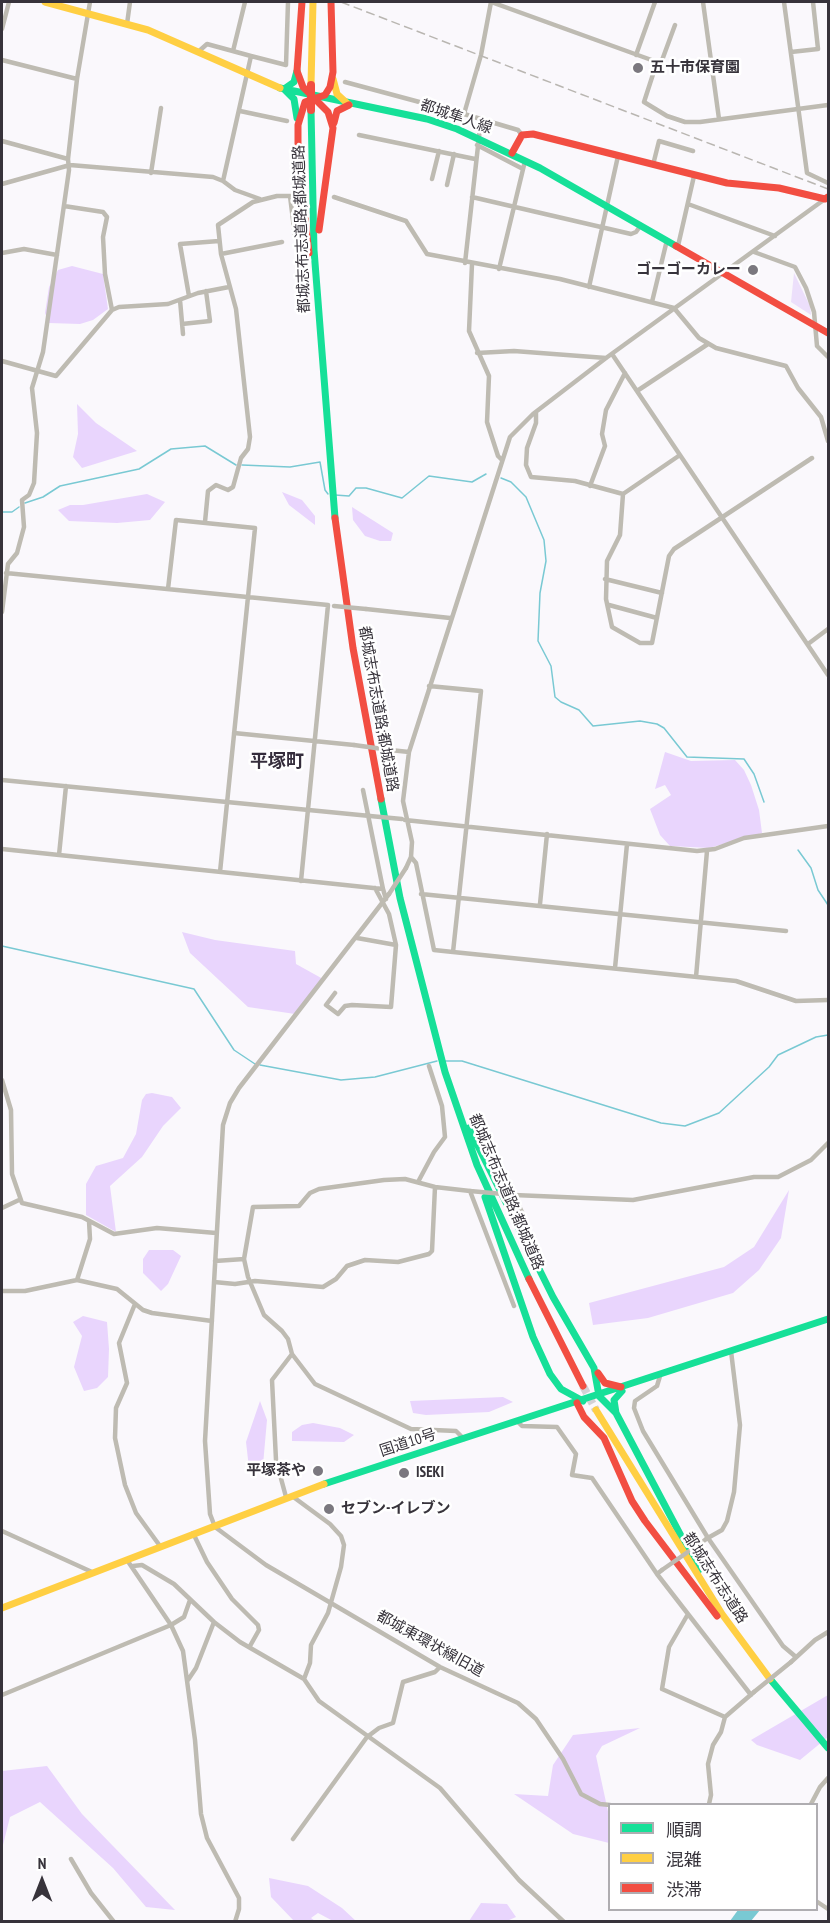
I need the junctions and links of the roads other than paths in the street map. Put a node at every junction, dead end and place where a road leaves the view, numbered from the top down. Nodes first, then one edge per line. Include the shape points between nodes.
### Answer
1 (9, 2) edge
2 (45, 2) edge
3 (90, 2) edge
4 (130, 2) edge
5 (245, 2) edge
6 (288, 2) edge
7 (302, 2) edge
8 (313, 2) edge
9 (491, 2) edge
10 (655, 2) edge
11 (703, 2) edge
12 (784, 2) edge
13 (813, 2) edge
14 (331, 3) edge
15 (87, 12) junction
16 (127, 24) junction
17 (675, 26) dead end
18 (2, 29) edge
19 (233, 51) junction
20 (198, 52) junction
21 (791, 52) junction
22 (636, 55) junction
23 (251, 56) junction
24 (2, 60) edge
25 (657, 62) junction
26 (297, 71) junction
27 (333, 72) junction
28 (248, 76) junction
29 (77, 79) junction
30 (345, 82) dead end
31 (284, 89) junction
32 (315, 97) junction
33 (349, 105) junction
34 (828, 105) edge
35 (161, 108) dead end
36 (799, 109) junction
37 (240, 111) junction
38 (464, 114) junction
39 (481, 119) junction
40 (719, 119) junction
41 (287, 121) dead end
42 (298, 125) junction
43 (333, 128) junction
44 (359, 135) dead end
45 (522, 135) junction
46 (2, 141) edge
47 (477, 141) junction
48 (439, 151) junction
49 (693, 151) dead end
50 (512, 153) junction
51 (454, 154) junction
52 (618, 156) junction
53 (475, 159) junction
54 (69, 162) junction
55 (524, 165) junction
56 (653, 165) junction
57 (151, 174) junction
58 (694, 176) junction
59 (432, 179) dead end
60 (223, 181) junction
61 (828, 183) edge
62 (2, 184) edge
63 (447, 185) dead end
64 (334, 197) dead end
65 (472, 197) junction
66 (827, 198) edge
67 (261, 200) junction
68 (688, 204) junction
69 (607, 205) junction
70 (64, 206) junction
71 (513, 206) junction
72 (640, 225) junction
73 (603, 227) junction
74 (295, 236) dead end
75 (775, 236) junction
76 (667, 240) junction
77 (219, 241) junction
78 (282, 242) dead end
79 (678, 246) junction
80 (754, 252) junction
81 (2, 253) edge
82 (221, 254) junction
83 (57, 255) junction
84 (465, 263) junction
85 (472, 264) junction
86 (499, 269) junction
87 (726, 273) junction
88 (316, 281) junction
89 (229, 286) junction
90 (589, 287) junction
91 (206, 291) junction
92 (189, 296) junction
93 (180, 300) junction
94 (652, 302) junction
95 (674, 308) junction
96 (111, 310) junction
97 (182, 324) junction
98 (319, 325) junction
99 (817, 326) junction
100 (828, 333) edge
101 (183, 334) dead end
102 (708, 344) junction
103 (477, 352) junction
104 (612, 354) junction
105 (828, 357) edge
106 (606, 358) junction
107 (2, 361) edge
108 (39, 371) junction
109 (625, 373) junction
110 (637, 391) junction
111 (536, 412) junction
112 (828, 441) edge
113 (680, 455) junction
114 (812, 458) dead end
115 (502, 460) junction
116 (590, 486) junction
117 (623, 494) junction
118 (723, 518) junction
119 (205, 522) junction
120 (6, 573) junction
121 (605, 579) junction
122 (168, 589) junction
123 (662, 593) junction
124 (248, 596) junction
125 (328, 605) junction
126 (609, 605) junction
127 (2, 612) edge
128 (450, 618) junction
129 (657, 618) junction
130 (828, 629) edge
131 (808, 644) junction
132 (828, 675) edge
133 (429, 686) junction
134 (234, 733) junction
135 (315, 742) junction
136 (409, 752) junction
137 (2, 780) edge
138 (66, 786) junction
139 (363, 790) dead end
140 (227, 802) junction
141 (308, 810) junction
142 (370, 816) junction
143 (404, 820) junction
144 (466, 826) junction
145 (828, 826) edge
146 (547, 834) junction
147 (627, 844) junction
148 (2, 849) edge
149 (707, 851) junction
150 (59, 855) junction
151 (411, 856) junction
152 (220, 872) junction
153 (301, 881) junction
154 (375, 888) junction
155 (383, 889) junction
156 (421, 894) junction
157 (459, 896) junction
158 (386, 899) junction
159 (540, 904) junction
160 (620, 914) junction
161 (702, 922) junction
162 (786, 931) dead end
163 (357, 938) junction
164 (396, 945) junction
165 (453, 952) junction
166 (615, 968) junction
167 (696, 977) junction
168 (335, 993) dead end
169 (828, 1000) edge
170 (429, 1066) dead end
171 (447, 1076) junction
172 (2, 1080) edge
173 (458, 1113) junction
174 (828, 1143) edge
175 (418, 1182) junction
176 (435, 1187) junction
177 (470, 1191) junction
178 (514, 1195) junction
179 (19, 1200) junction
180 (2, 1208) edge
181 (525, 1219) dead end
182 (89, 1221) junction
183 (216, 1233) junction
184 (244, 1259) junction
185 (215, 1261) junction
186 (77, 1280) junction
187 (214, 1282) junction
188 (250, 1282) junction
189 (2, 1291) edge
190 (135, 1304) junction
191 (514, 1306) dead end
192 (828, 1319) edge
193 (212, 1321) junction
194 (731, 1351) junction
195 (292, 1354) junction
196 (594, 1368) junction
197 (660, 1376) junction
198 (558, 1386) junction
199 (583, 1386) tunnel mouth
200 (627, 1387) junction
201 (598, 1396) junction
202 (580, 1402) junction
203 (560, 1407) junction
204 (596, 1410) tunnel mouth
205 (546, 1412) junction
206 (616, 1413) junction
207 (517, 1421) junction
208 (591, 1424) junction
209 (464, 1439) junction
210 (289, 1496) junction
211 (213, 1525) junction
212 (2, 1531) edge
213 (193, 1533) junction
214 (706, 1539) junction
215 (160, 1546) junction
216 (130, 1563) junction
217 (92, 1572) junction
218 (657, 1574) junction
219 (190, 1600) junction
220 (330, 1602) junction
221 (2, 1608) edge
222 (687, 1614) junction
223 (214, 1622) junction
224 (171, 1625) junction
225 (828, 1632) edge
226 (250, 1646) junction
227 (796, 1657) junction
228 (440, 1667) junction
229 (760, 1667) junction
230 (188, 1680) junction
231 (304, 1680) junction
232 (752, 1693) junction
233 (2, 1695) edge
234 (725, 1717) junction
235 (368, 1737) junction
236 (828, 1748) edge
237 (828, 1778) edge
238 (709, 1803) edge
239 (812, 1803) edge
240 (608, 1805) edge
241 (293, 1839) dead end
242 (71, 1859) dead end
243 (114, 1922) edge
244 (235, 1922) edge
245 (564, 1922) edge

1 - 18 street
2 - 15 main road, 都城隼人線
3 - 15 street
4 - 16 street
5 - 19 street
6 - 23 street via 286,65
7 - 26 main road
8 - 88 main road, 都城志布志道路;都城道路, bridge
9 - 22 street
9 - 38 street
10 - 22 street
11 - 40 street
12 - 21 street
13 - 21 street via 818,49
14 - 27 main road
15 - 16 main road, 都城隼人線
15 - 29 street
16 - 20 main road, 都城隼人線
17 - 25 street via 661,63
19 - 20 street via 207,44
19 - 23 street
20 - 28 main road, 都城隼人線
21 - 36 street
22 - 25 street
23 - 28 street
24 - 29 street
25 - 40 street via 644,97 647,105 685,122
26 - 31 main road via 294,82
26 - 32 main road via 303,87
27 - 32 main road via 328,92
27 - 33 main road via 337,94
28 - 31 main road, 都城隼人線
28 - 37 street
29 - 54 street
30 - 38 street
31 - 32 main road, 都城隼人線
31 - 42 main road via 296,105
32 - 33 main road, 都城隼人線
32 - 42 main road via 303,105
32 - 43 main road via 328,112
33 - 43 main road via 337,111
33 - 47 main road, 都城隼人線 via 427,119
34 - 36 street
35 - 57 street
36 - 40 street
36 - 61 street via 807,173
37 - 41 street
37 - 60 street
38 - 39 street
39 - 45 street via 518,130
39 - 47 street
42 - 98 main road via 300,178
43 - 88 main road via 321,201 320,268
44 - 48 street
45 - 50 main road
45 - 52 main road via 533,134
46 - 54 street
47 - 50 main road, 都城隼人線
47 - 53 street
47 - 55 street
48 - 51 street
48 - 59 street
49 - 56 street via 659,141
50 - 55 main road, 都城隼人線
51 - 53 street
51 - 63 street
52 - 56 main road
52 - 69 street
53 - 65 street
54 - 57 street
54 - 62 street
54 - 70 street
55 - 69 main road, 都城隼人線
55 - 71 street
56 - 58 main road
57 - 60 street via 213,177
58 - 66 main road
58 - 68 street
60 - 67 street
64 - 84 street via 406,221 427,254
65 - 71 street
65 - 84 street
66 - 75 street
67 - 74 street via 292,196
67 - 77 street via 221,222
68 - 75 street
68 - 79 street
69 - 72 main road, 都城隼人線
69 - 73 street
70 - 83 street
70 - 96 street via 103,212 107,217 105,274
71 - 73 street
71 - 86 street
72 - 73 street via 631,234
72 - 76 main road, 都城隼人線
73 - 90 street
75 - 80 street
76 - 79 main road, 都城隼人線
76 - 94 street
77 - 82 street
77 - 92 street via 180,244
78 - 82 street
79 - 87 main road, 都城隼人線
80 - 87 street
80 - 99 street via 795,267
81 - 83 street via 24,249
82 - 89 street
83 - 108 street
84 - 85 street
85 - 86 street
85 - 103 street via 469,331
86 - 90 street
87 - 95 street
87 - 99 main road, 都城隼人線
88 - 98 main road, 都城志布志道路;都城道路
89 - 91 street
89 - 119 street via 236,309 249,445 233,487 228,490 216,485 208,491
90 - 94 street
91 - 92 street
91 - 97 street via 210,321
92 - 93 street
93 - 96 street
93 - 97 street
94 - 95 street
95 - 102 street
95 - 104 street
96 - 108 street via 56,376
97 - 101 street
98 - 171 main road, 都城志布志道路;都城道路 via 334,509 353,648 400,898
99 - 100 main road, 都城隼人線
99 - 105 street via 814,332 818,346
102 - 110 street
102 - 112 street via 786,366 821,417
103 - 106 street
103 - 115 street via 489,376 487,422 494,448
104 - 106 street
104 - 109 street
106 - 111 street
107 - 108 street
108 - 120 street via 32,388 36,433 34,483 22,500 23,533
109 - 110 street
109 - 116 street via 606,410 602,434 605,446
110 - 113 street
111 - 115 street via 510,437
111 - 116 street via 527,448 530,475
113 - 117 street
113 - 118 street
114 - 118 street
115 - 128 street
116 - 117 street
117 - 121 street via 620,536 606,561
118 - 123 street via 674,549
118 - 131 street
119 - 122 street via 176,520
119 - 124 street via 255,528
120 - 122 street
120 - 127 street
121 - 123 street
121 - 126 street
122 - 124 street
123 - 129 street
124 - 125 street
124 - 134 street
125 - 128 street, bridge
125 - 135 street
126 - 129 street
126 - 129 street via 612,627 640,643 652,643
128 - 133 street
130 - 131 street
131 - 132 street
133 - 136 street
133 - 144 street via 481,691
134 - 135 street
134 - 140 street
135 - 136 street, bridge
135 - 141 street
136 - 143 street via 403,783
137 - 138 street
138 - 140 street
138 - 150 street
139 - 142 street
140 - 141 street
140 - 152 street
141 - 142 street
141 - 153 street
142 - 143 street, bridge
142 - 155 street
143 - 144 street
143 - 151 street via 412,842
144 - 146 street
144 - 157 street
145 - 149 street via 744,838
146 - 147 street
146 - 159 street
147 - 149 street
147 - 160 street
148 - 150 street
149 - 161 street
150 - 152 street
151 - 156 street via 416,863
151 - 158 street, bridge
152 - 153 street
153 - 154 street
154 - 155 street
154 - 158 street
155 - 158 street
156 - 157 street
156 - 165 street via 434,950
157 - 159 street
157 - 165 street
158 - 163 street
158 - 164 street
159 - 160 street
160 - 161 street
160 - 166 street
161 - 162 street
161 - 167 street
163 - 164 street
163 - 183 street via 234,1096 223,1125
164 - 168 street via 391,1007 352,1005 338,1014 326,1005
165 - 166 street
166 - 167 street
167 - 169 street via 744,982 796,1001
170 - 175 street via 442,1106 445,1137
171 - 173 main road, 都城志布志道路;都城道路
171 - 196 main road via 468,1127 553,1297
172 - 179 street via 11,1110 10,1158
173 - 198 main road via 533,1336
173 - 199 main road, 都城志布志道路;都城道路 via 500,1218
174 - 178 street via 811,1160 777,1177 754,1177 633,1200
175 - 176 street
175 - 184 street via 384,1180 319,1188 299,1206 253,1207
176 - 177 street
176 - 188 street via 429,1254 398,1262 365,1260 347,1266 323,1287
177 - 178 street, bridge
177 - 191 street
178 - 181 street
179 - 180 street
179 - 182 street
182 - 183 street via 114,1234 157,1228
182 - 186 street via 90,1239
183 - 185 street
184 - 185 street
184 - 188 street
185 - 187 street
186 - 189 street via 25,1291
186 - 190 street via 117,1289
187 - 188 street
187 - 193 street
188 - 195 street via 264,1315 288,1339
190 - 193 street via 161,1316
190 - 215 street via 119,1343 127,1383 116,1408 115,1438 125,1485 136,1513
192 - 194 main road, 国道10号
193 - 211 street via 205,1460
194 - 197 main road, 国道10号
194 - 214 street via 740,1407 734,1492 722,1530
195 - 209 street via 315,1384 411,1428 456,1431
195 - 210 street via 272,1380 276,1460
196 - 200 main road via 605,1383
196 - 201 main road
197 - 200 main road, 国道10号
197 - 214 street via 657,1386 635,1401 635,1415
198 - 202 main road
198 - 205 main road via 560,1401
200 - 201 main road, 国道10号
200 - 206 main road via 614,1400
201 - 202 main road, 国道10号
201 - 206 main road
202 - 203 main road, 国道10号
202 - 208 main road via 584,1417
203 - 205 main road, 国道10号
203 - 208 main road
204 - 229 main road, 都城志布志道路 via 692,1568
205 - 207 main road, 国道10号
206 - 229 main road via 702,1575
207 - 209 main road, 国道10号
207 - 218 street via 522,1426 557,1427 576,1454 572,1475 591,1478
208 - 229 main road via 604,1438 645,1521
209 - 210 main road, 国道10号
210 - 211 main road, 国道10号
210 - 220 street via 341,1536 344,1554
211 - 213 main road, 国道10号
211 - 220 street, 都城東環状線旧道 via 266,1565
212 - 217 street
213 - 215 main road, 国道10号
213 - 226 street via 231,1599 258,1626
214 - 218 street, bridge
214 - 227 street via 783,1646
215 - 216 main road, 国道10号
216 - 217 main road, 国道10号
216 - 219 street via 142,1565 174,1584
216 - 224 street
217 - 221 main road, 国道10号
218 - 222 street
219 - 223 street
219 - 224 street via 184,1617
220 - 228 street, 都城東環状線旧道
220 - 231 street via 311,1645
222 - 232 street
222 - 234 street via 669,1647 662,1689
223 - 226 street
223 - 230 street
224 - 230 street via 183,1651
224 - 233 street
225 - 227 street
226 - 231 street
227 - 232 street, bridge
228 - 235 street via 403,1683 393,1723
228 - 240 street, 都城東環状線旧道 via 528,1711 563,1759 581,1794
229 - 236 main road, 都城志布志道路
230 - 244 street via 201,1814 207,1838 239,1898
231 - 235 street via 319,1701
232 - 234 street
234 - 238 street via 709,1756
235 - 241 street
235 - 245 street via 440,1788 519,1880
237 - 239 street
242 - 243 street

